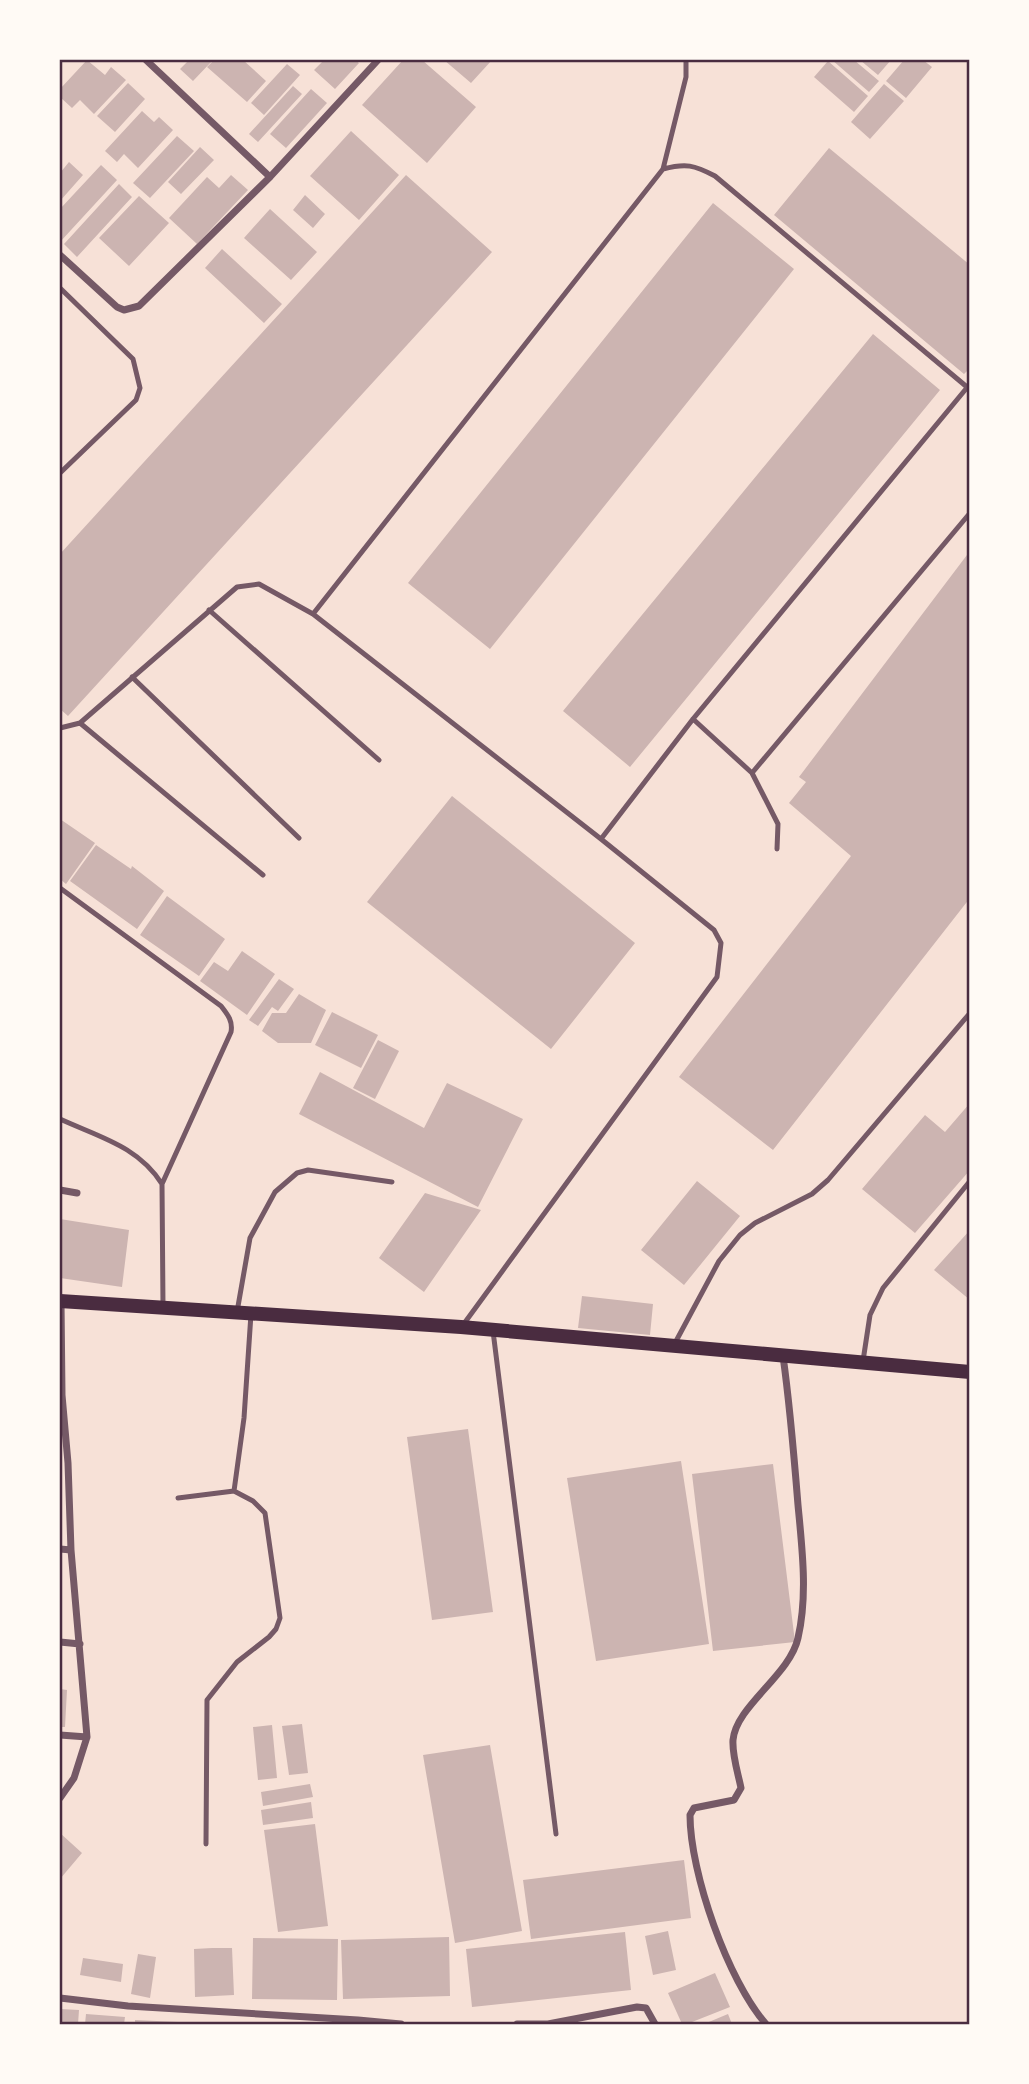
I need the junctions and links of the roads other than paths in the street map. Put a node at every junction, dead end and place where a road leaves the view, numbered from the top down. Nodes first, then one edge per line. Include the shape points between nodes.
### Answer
1 (146, 60) edge
2 (378, 60) edge
3 (685, 60) edge
4 (663, 169) junction
5 (270, 177) junction
6 (60, 255) edge
7 (60, 288) edge
8 (968, 385) edge
9 (60, 472) edge
10 (970, 513) edge
11 (209, 610) junction
12 (313, 614) junction
13 (132, 677) junction
14 (693, 719) junction
15 (80, 723) junction
16 (60, 728) edge
17 (379, 760) dead end
18 (752, 773) junction
19 (299, 838) dead end
20 (601, 839) junction
21 (777, 849) dead end
22 (263, 875) dead end
23 (60, 888) edge
24 (970, 1013) edge
25 (60, 1119) edge
26 (970, 1181) edge
27 (392, 1182) dead end
28 (162, 1184) junction
29 (60, 1190) edge
30 (77, 1193) dead end
31 (60, 1301) edge
32 (163, 1306) junction
33 (236, 1314) junction
34 (251, 1314) junction
35 (461, 1327) junction
36 (493, 1331) junction
37 (674, 1346) junction
38 (783, 1356) junction
39 (863, 1361) junction
40 (970, 1372) edge
41 (64, 1463) edge
42 (234, 1490) junction
43 (178, 1498) dead end
44 (60, 1549) edge
45 (71, 1550) junction
46 (60, 1642) edge
47 (80, 1644) junction
48 (60, 1735) edge
49 (87, 1737) junction
50 (60, 1798) edge
51 (556, 1834) dead end
52 (206, 1844) dead end
53 (60, 1998) edge
54 (401, 2025) edge
55 (517, 2025) edge
56 (655, 2025) edge
57 (766, 2025) edge

1 - 5 street
2 - 5 street
3 - 4 lane via 686,78
4 - 8 lane via 696,166 715,176
4 - 12 lane
5 - 6 street via 139,306 117,307
7 - 9 lane via 133,359 140,388 136,400
8 - 14 lane
10 - 18 lane
11 - 12 lane via 237,587 259,584
11 - 13 lane
11 - 17 lane
12 - 20 lane
13 - 15 lane
13 - 19 lane
14 - 18 lane
14 - 20 lane
15 - 16 lane
15 - 22 lane
18 - 21 lane via 778,824
20 - 35 lane via 714,930 721,943 717,977
23 - 28 lane via 229,1016 231,1032
24 - 37 lane via 828,1180 740,1236 719,1261
25 - 28 lane via 131,1151
26 - 39 lane via 883,1288 870,1315
27 - 33 lane via 308,1170 287,1180 275,1192 250,1238
28 - 32 lane
29 - 30 street
31 - 32 main road
31 - 41 street
32 - 33 main road
33 - 34 main road
34 - 35 main road
34 - 42 lane
35 - 36 main road
36 - 37 main road
36 - 51 lane
37 - 38 main road
38 - 39 main road
38 - 57 street via 801,1541 803,1603 798,1639 789,1659 736,1727 733,1746 741,1788 738,1794 734,1800 694,1808 690,1815 696,1865 711,1917 742,1989
39 - 40 main road
41 - 45 street
42 - 43 lane
42 - 52 lane via 265,1513 280,1618 269,1637 237,1662 207,1700
44 - 45 street
45 - 47 street
46 - 47 street
47 - 49 street
48 - 49 street
49 - 50 street via 74,1778
53 - 54 street
55 - 56 street via 548,2024 637,2007 646,2008

